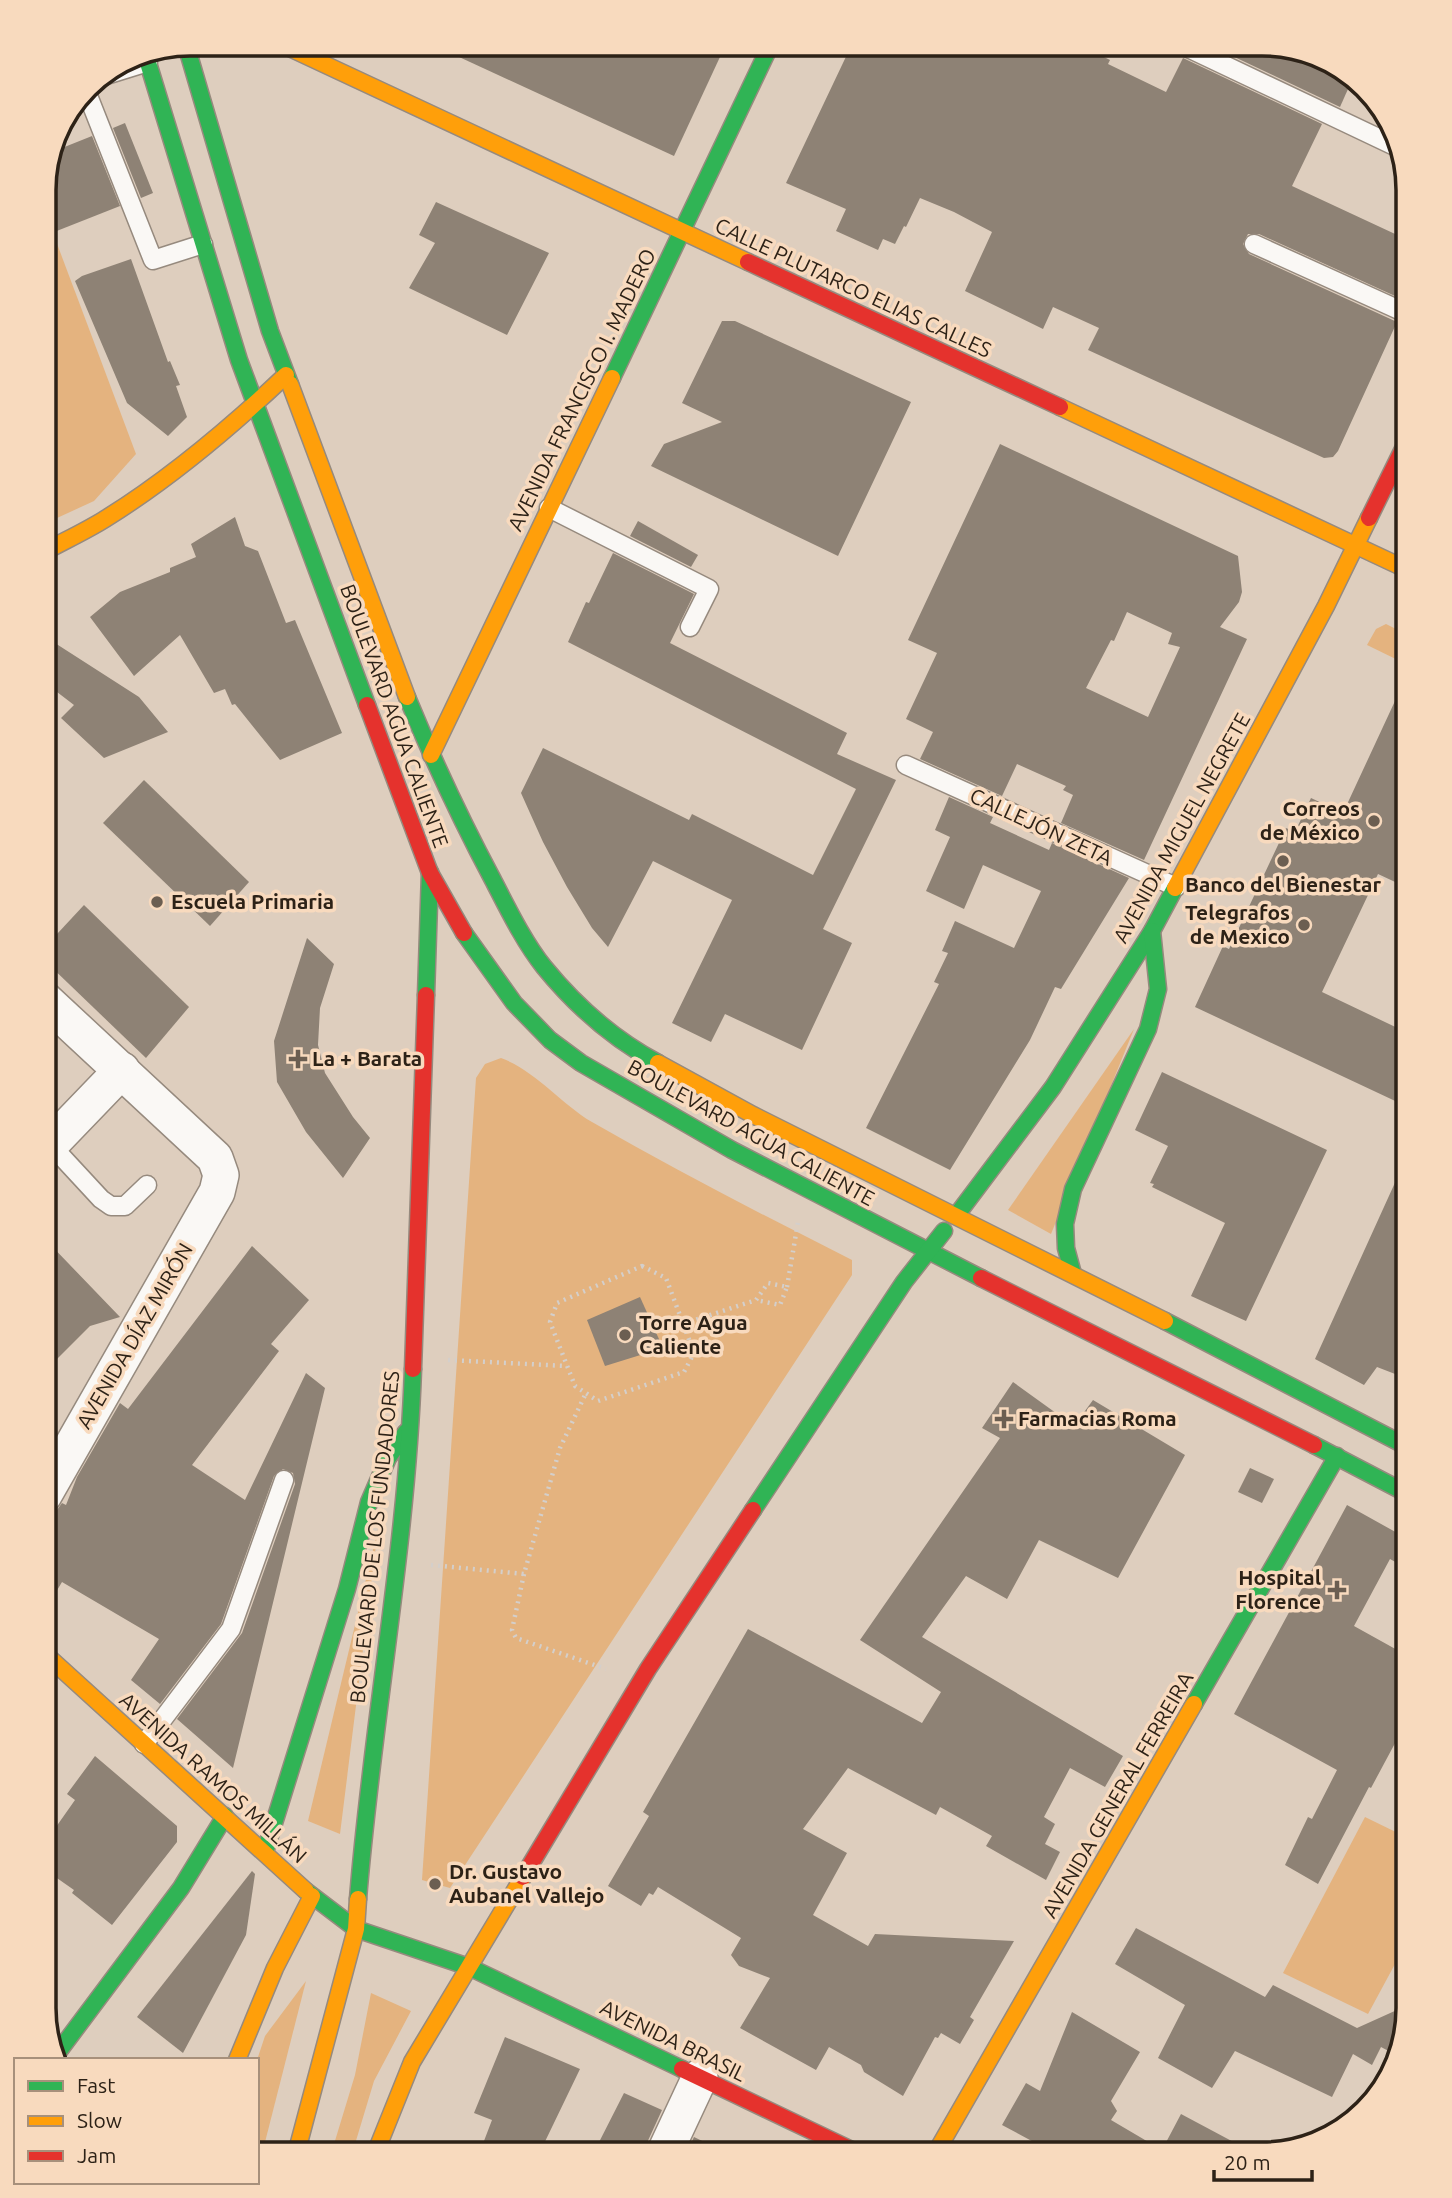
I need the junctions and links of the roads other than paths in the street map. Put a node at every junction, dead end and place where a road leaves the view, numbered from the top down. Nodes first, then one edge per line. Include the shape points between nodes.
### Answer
1 (190, 56) edge
2 (307, 56) edge
3 (765, 56) edge
4 (1205, 56) edge
5 (148, 63) edge
6 (90, 101) edge
7 (1387, 142) edge
8 (681, 231) junction
9 (203, 244) junction
10 (1254, 244) dead end
11 (1396, 308) edge
12 (286, 375) junction
13 (255, 405) junction
14 (1396, 464) edge
15 (549, 508) junction
16 (56, 545) edge
17 (1357, 546) junction
18 (1396, 564) edge
19 (690, 627) dead end
20 (431, 755) junction
21 (906, 765) dead end
22 (430, 794) dead end
23 (430, 833) dead end
24 (430, 873) junction
25 (1176, 887) junction
26 (1152, 931) junction
27 (56, 1010) edge
28 (122, 1070) junction
29 (56, 1140) edge
30 (56, 1156) edge
31 (147, 1185) dead end
32 (956, 1216) junction
33 (928, 1251) junction
34 (1073, 1274) junction
35 (411, 1425) junction
36 (1396, 1441) edge
37 (1337, 1456) junction
38 (56, 1474) edge
39 (284, 1480) dead end
40 (1396, 1488) edge
41 (56, 1664) edge
42 (144, 1744) junction
43 (225, 1816) junction
44 (265, 1852) junction
45 (312, 1896) junction
46 (356, 1929) junction
47 (469, 1967) junction
48 (62, 2047) edge
49 (238, 2058) edge
50 (700, 2077) junction
51 (299, 2142) edge
52 (380, 2142) edge
53 (670, 2142) edge
54 (835, 2142) edge
55 (942, 2142) edge

1 - 12 main road, BOULEVARD AGUA CALIENTE
2 - 8 main road, CALLE PLUTARCO ELIAS CALLES
3 - 8 main road, AVENIDA FRANCISCO I. MADERO
4 - 7 lane
5 - 9 main road, BOULEVARD AGUA CALIENTE
6 - 9 lane via 153,260
8 - 15 main road, AVENIDA FRANCISCO I. MADERO
8 - 17 main road, CALLE PLUTARCO ELIAS CALLES
9 - 13 main road, BOULEVARD AGUA CALIENTE
10 - 11 lane
12 - 13 main road
12 - 20 main road, BOULEVARD AGUA CALIENTE
13 - 16 main road via 113,514
13 - 24 main road, BOULEVARD AGUA CALIENTE
14 - 17 main road, AVENIDA MIGUEL NEGRETE
15 - 19 lane via 709,589
15 - 20 main road, AVENIDA FRANCISCO I. MADERO
17 - 18 main road, CALLE PLUTARCO ELIAS CALLES
17 - 25 main road, AVENIDA MIGUEL NEGRETE
20 - 22 main road
20 - 32 main road, BOULEVARD AGUA CALIENTE via 509,911 543,966 585,1011 644,1056
21 - 25 lane, CALLEJÓN ZETA
23 - 24 main road, BOULEVARD DE LOS FUNDADORES
24 - 33 main road, BOULEVARD AGUA CALIENTE via 461,930 506,996 551,1040 707,1138
24 - 35 main road, BOULEVARD DE LOS FUNDADORES
25 - 26 main road, AVENIDA MIGUEL NEGRETE
26 - 32 main road, AVENIDA MIGUEL NEGRETE via 1053,1087
26 - 34 main road via 1158,989 1148,1030 1073,1189 1065,1224
27 - 28 street
28 - 29 street
28 - 38 street, AVENIDA DÍAZ MIRÓN via 215,1158 221,1175 217,1192
30 - 31 lane via 111,1206 125,1206
32 - 33 main road, AVENIDA MIGUEL NEGRETE
32 - 34 main road, BOULEVARD AGUA CALIENTE
33 - 37 main road, BOULEVARD AGUA CALIENTE
33 - 47 main road via 648,1670
34 - 36 main road, BOULEVARD AGUA CALIENTE
35 - 44 main road via 388,1458 369,1502 347,1589
35 - 46 main road, BOULEVARD DE LOS FUNDADORES
37 - 40 main road, BOULEVARD AGUA CALIENTE
37 - 55 main road, AVENIDA GENERAL FERREIRA
39 - 42 lane via 231,1629
41 - 42 main road, AVENIDA RAMOS MILLÁN
42 - 43 main road, AVENIDA RAMOS MILLÁN
43 - 44 main road, AVENIDA RAMOS MILLÁN
43 - 48 main road via 181,1888
44 - 45 main road, AVENIDA RAMOS MILLÁN
45 - 46 main road, AVENIDA RAMOS MILLÁN
45 - 49 main road via 275,1968
46 - 47 main road, AVENIDA BRASIL
46 - 51 main road, BOULEVARD DE LOS FUNDADORES
47 - 50 main road, AVENIDA BRASIL
47 - 52 main road via 412,2062
50 - 53 street
50 - 54 main road, AVENIDA BRASIL

